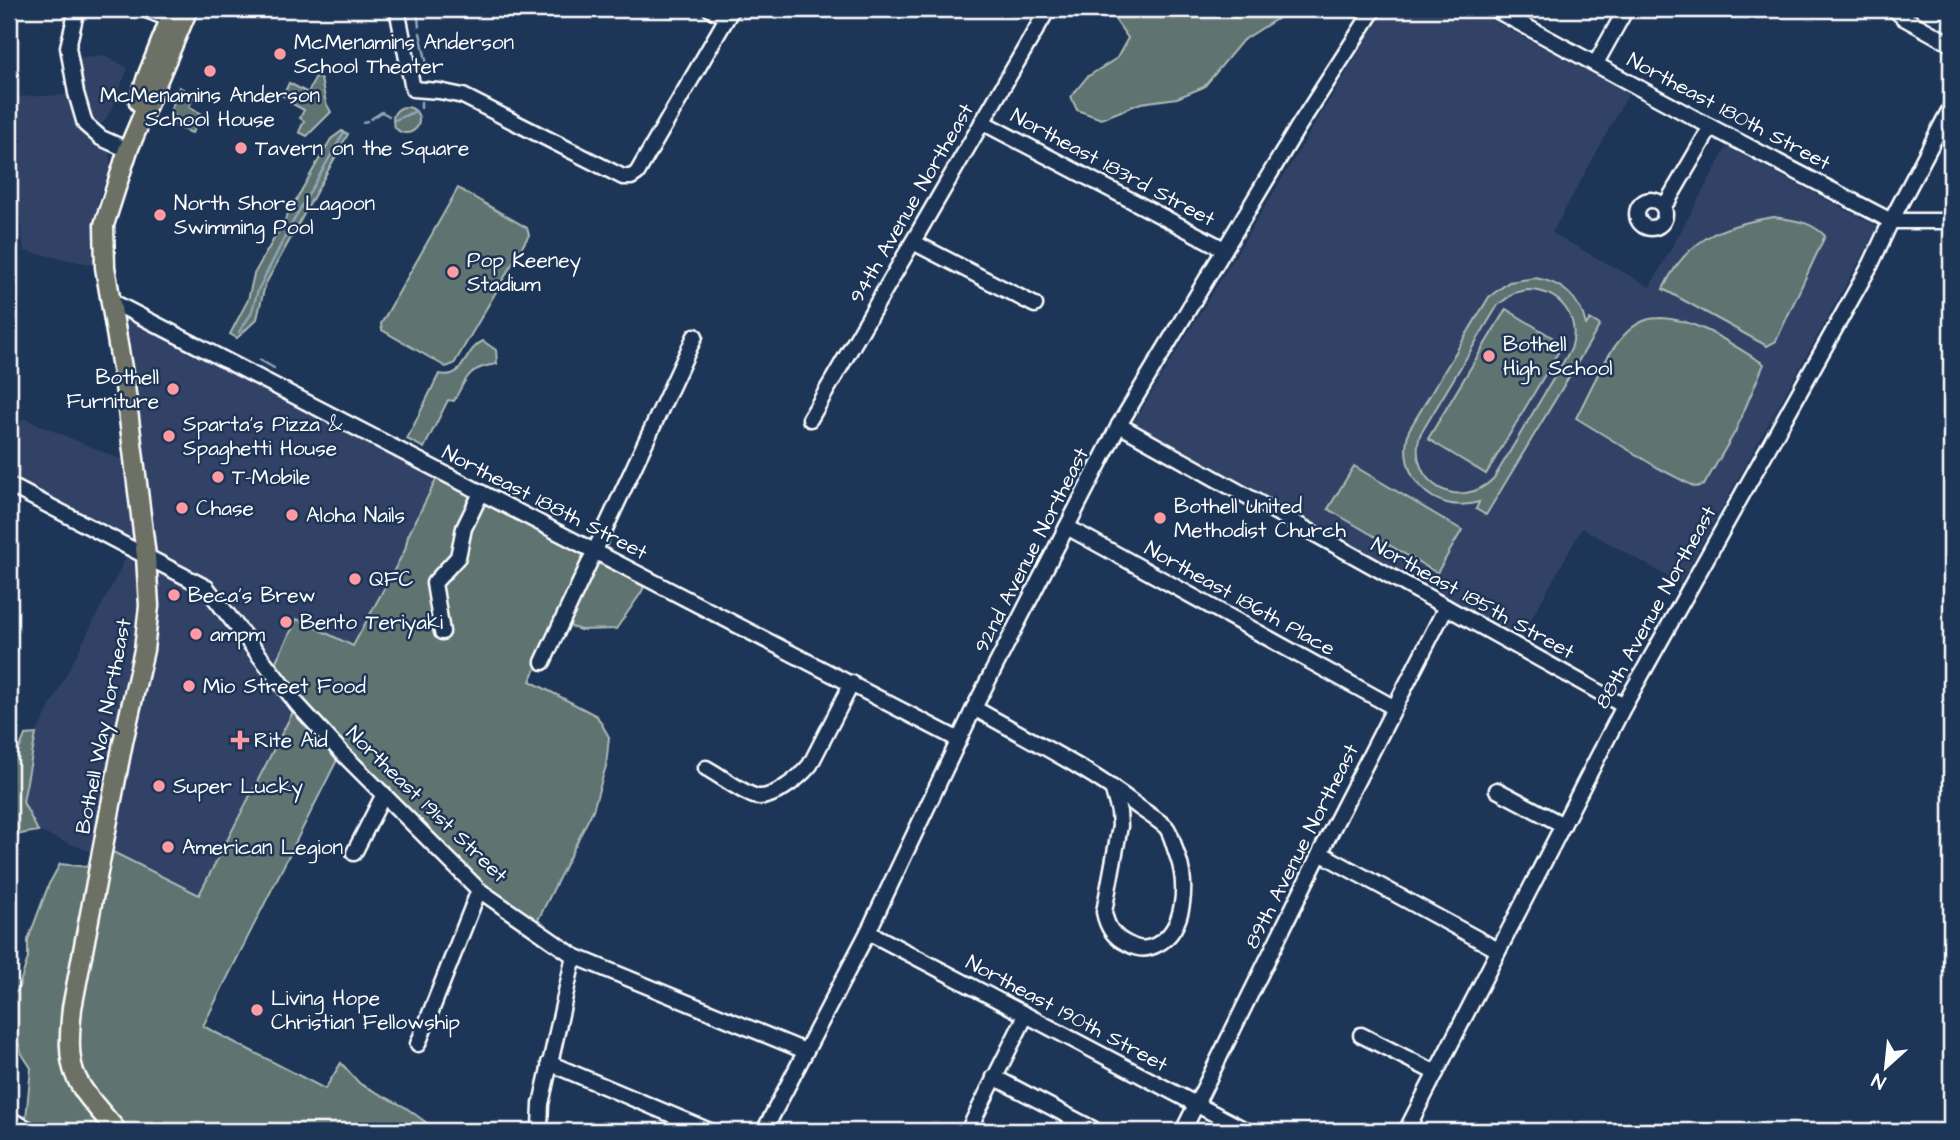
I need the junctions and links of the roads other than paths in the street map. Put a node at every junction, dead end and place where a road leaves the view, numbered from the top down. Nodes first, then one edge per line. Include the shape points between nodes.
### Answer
1 (78, 9) edge
2 (144, 9) edge
3 (188, 9) edge
4 (397, 9) edge
5 (710, 9) edge
6 (1048, 9) edge
7 (1374, 9) edge
8 (1494, 9) edge
9 (1626, 9) edge
10 (1894, 9) edge
11 (729, 13) edge
12 (171, 14) edge
13 (1951, 44) edge
14 (1596, 63) junction
15 (1951, 107) edge
16 (982, 122) junction
17 (1711, 127) junction
18 (128, 150) junction
19 (1663, 206) dead end
20 (1891, 221) junction
21 (1951, 221) edge
22 (913, 242) junction
23 (1224, 249) junction
24 (111, 301) junction
25 (1035, 305) dead end
26 (695, 336) dead end
27 (810, 419) dead end
28 (1119, 425) junction
29 (9, 485) edge
30 (481, 493) junction
31 (1067, 527) junction
32 (596, 552) junction
33 (146, 556) junction
34 (1446, 607) junction
35 (442, 632) dead end
36 (543, 662) dead end
37 (852, 683) junction
38 (1624, 706) junction
39 (1393, 707) junction
40 (974, 708) junction
41 (960, 740) junction
42 (706, 768) dead end
43 (1112, 787) junction
44 (1497, 790) dead end
45 (384, 794) junction
46 (1563, 825) junction
47 (354, 853) dead end
48 (1320, 853) junction
49 (479, 890) junction
50 (868, 932) junction
51 (1499, 950) junction
52 (575, 956) junction
53 (1026, 1015) junction
54 (1361, 1035) dead end
55 (418, 1044) dead end
56 (805, 1051) junction
57 (549, 1063) junction
58 (1436, 1073) junction
59 (994, 1077) junction
60 (1196, 1104) junction
61 (9, 1119) edge
62 (541, 1128) edge
63 (32, 1131) edge
64 (117, 1131) edge
65 (709, 1131) edge
66 (765, 1131) edge
67 (968, 1131) edge
68 (1092, 1131) edge
69 (1183, 1131) edge
70 (1247, 1131) edge
71 (1406, 1131) edge

1 - 18 street via 68,47 85,124 101,138
2 - 12 street
3 - 18 main road, Bothell Way Northeast
4 - 11 street via 413,89 463,96 623,177 637,173
5 - 11 street
6 - 16 street, 94th Avenue Northeast
7 - 23 street, 92nd Avenue Northeast
8 - 14 street, Northeast 180th Street
9 - 14 street
10 - 13 street
12 - 18 main road, Bothell Way Northeast via 147,76
14 - 17 street, Northeast 180th Street
15 - 20 street, 88th Avenue Northeast
16 - 22 street, 94th Avenue Northeast
16 - 23 street, Northeast 183rd Street
17 - 19 street
17 - 20 street, Northeast 180th Street
18 - 24 main road, Bothell Way Northeast via 104,225
20 - 21 street, Northeast 180th Street
20 - 38 street, 88th Avenue Northeast
22 - 25 street
22 - 27 street, 94th Avenue Northeast
23 - 28 street, 92nd Avenue Northeast
24 - 30 street, Northeast 188th Street
24 - 33 main road, Bothell Way Northeast
26 - 32 street
28 - 31 street, 92nd Avenue Northeast
28 - 34 street, Northeast 185th Street
29 - 33 street
30 - 32 street, Northeast 188th Street
30 - 35 street via 464,528 458,557 434,583
31 - 39 street, Northeast 186th Place
31 - 40 street, 92nd Avenue Northeast
32 - 36 street
32 - 37 street, Northeast 188th Street
33 - 45 street, Northeast 191st Street via 207,588 297,704
33 - 64 main road, Bothell Way Northeast via 149,606 144,650 69,1038 74,1077
34 - 38 street, Northeast 185th Street
34 - 39 street, 89th Avenue Northeast
37 - 41 street, Northeast 188th Street
37 - 42 street via 810,765 784,788 756,797
38 - 46 street, 88th Avenue Northeast
39 - 48 street, 89th Avenue Northeast
40 - 41 street, 92nd Avenue Northeast
40 - 43 street
41 - 50 street, 92nd Avenue Northeast
43 - 43 street via 1120,827 1104,912 1106,923 1122,942 1147,950 1175,928 1183,897 1183,872 1168,829
44 - 46 street
45 - 47 street
45 - 49 street, Northeast 191st Street
46 - 51 street, 88th Avenue Northeast
48 - 51 street
48 - 60 street, 89th Avenue Northeast
49 - 52 street, Northeast 191st Street
49 - 55 street
50 - 53 street, Northeast 190th Street
50 - 56 street, 92nd Avenue Northeast
51 - 58 street, 88th Avenue Northeast
52 - 56 street, Northeast 191st Street
52 - 57 street
53 - 59 street
53 - 60 street, Northeast 190th Street
54 - 58 street
56 - 66 street, 92nd Avenue Northeast
57 - 62 street
57 - 65 street
58 - 71 street, 88th Avenue Northeast
59 - 67 street
59 - 68 street
60 - 69 street, 89th Avenue Northeast
60 - 70 street, Northeast 190th Street
61 - 63 street

